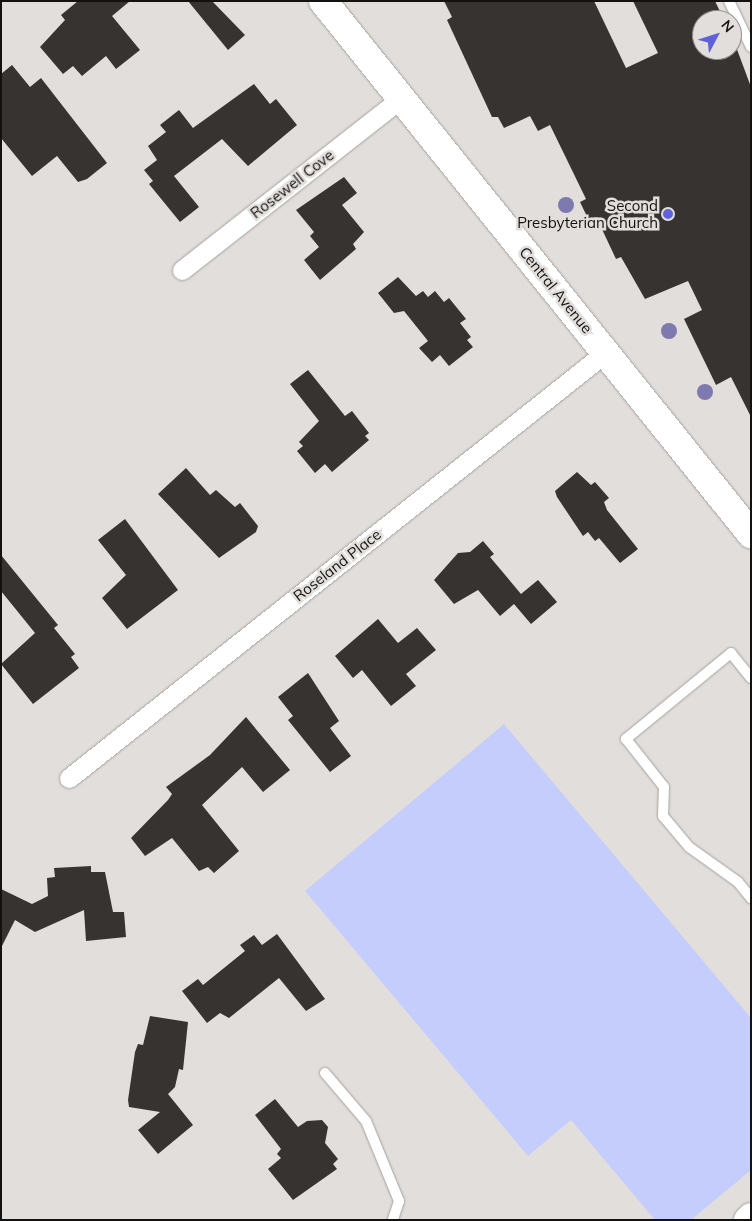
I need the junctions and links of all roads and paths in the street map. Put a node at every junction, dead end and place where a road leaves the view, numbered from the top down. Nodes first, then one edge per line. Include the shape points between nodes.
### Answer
1 (323, 1) edge
2 (729, 1) edge
3 (749, 41) edge
4 (401, 98) junction
5 (182, 270) dead end
6 (606, 352) junction
7 (751, 534) edge
8 (751, 678) edge
9 (69, 778) dead end
10 (751, 898) edge
11 (325, 1073) dead end
12 (751, 1217) edge
13 (393, 1220) edge
14 (748, 1220) edge

1 - 4 main road, Central Avenue
2 - 3 lane
4 - 5 street, Rosewell Cove
4 - 6 main road, Central Avenue
6 - 7 main road, Central Avenue
6 - 9 street, Roseland Place
8 - 10 lane via 731,653 626,739 664,787 663,816 688,847 738,882
11 - 13 lane via 366,1121 400,1201
12 - 14 main road

